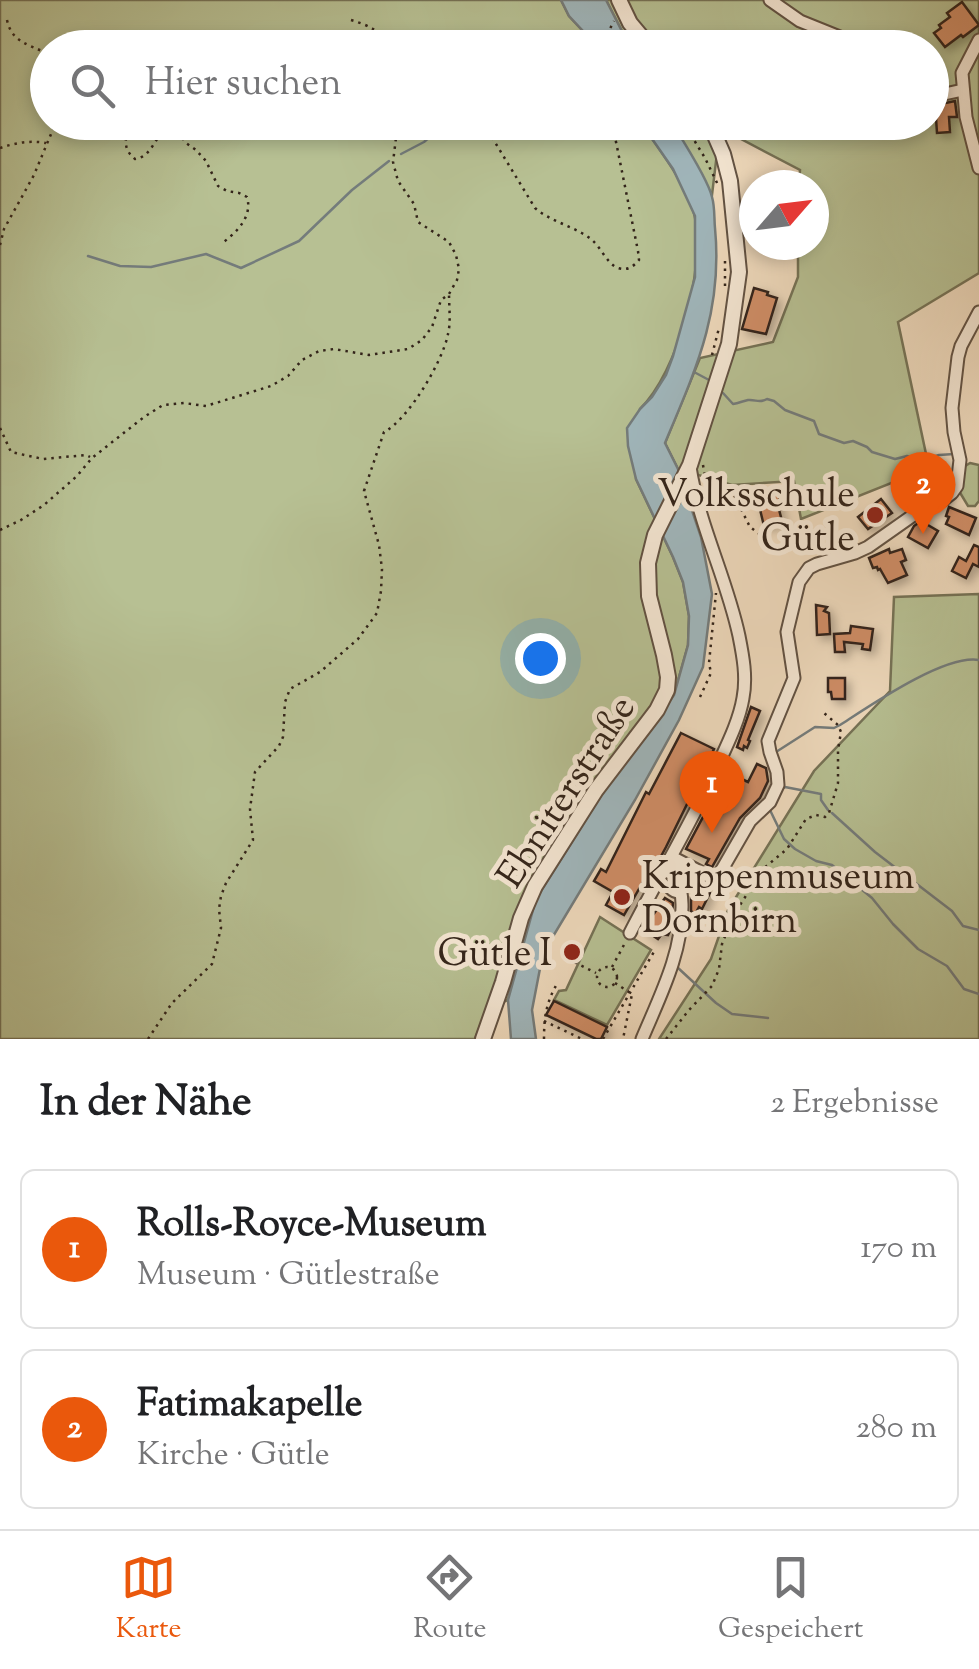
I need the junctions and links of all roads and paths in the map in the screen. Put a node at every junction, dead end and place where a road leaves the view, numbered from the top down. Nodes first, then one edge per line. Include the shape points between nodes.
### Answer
1 (770, 0) edge
2 (618, 8) edge
3 (7, 20) dead end
4 (351, 20) dead end
5 (377, 30) edge
6 (636, 30) edge
7 (823, 30) edge
8 (979, 40) edge
9 (30, 46) edge
10 (963, 90) junction
11 (949, 93) edge
12 (48, 140) edge
13 (126, 140) edge
14 (155, 140) edge
15 (183, 140) edge
16 (396, 140) edge
17 (493, 140) edge
18 (616, 140) edge
19 (694, 140) edge
20 (716, 140) edge
21 (47, 143) junction
22 (0, 148) edge
23 (979, 168) edge
24 (719, 188) dead end
25 (220, 244) dead end
26 (0, 246) edge
27 (726, 258) dead end
28 (724, 287) dead end
29 (449, 294) junction
30 (979, 312) edge
31 (721, 318) dead end
32 (711, 360) dead end
33 (0, 428) edge
34 (92, 458) junction
35 (691, 468) junction
36 (0, 530) edge
37 (766, 540) dead end
38 (716, 588) dead end
39 (700, 697) dead end
40 (824, 713) dead end
41 (672, 858) junction
42 (662, 877) junction
43 (681, 894) junction
44 (630, 933) joint
45 (655, 950) dead end
46 (568, 959) dead end
47 (611, 969) junction
48 (598, 974) junction
49 (615, 983) junction
50 (556, 984) dead end
51 (628, 993) junction
52 (544, 1020) junction
53 (148, 1039) edge
54 (484, 1039) edge
55 (544, 1039) edge
56 (582, 1039) edge
57 (603, 1039) edge
58 (623, 1039) edge
59 (642, 1039) edge
60 (666, 1039) edge

1 - 7 street
2 - 6 street
3 - 9 path via 16,40
4 - 5 path
8 - 10 street via 962,74
10 - 11 street
10 - 23 street
12 - 21 path
13 - 14 path via 135,159
15 - 25 path via 218,186 247,197 243,223
16 - 29 path via 398,181 418,222 444,236 456,255 457,280
17 - 18 path via 535,208 592,240 622,270 639,260
19 - 24 path
20 - 35 street, Ebniterstraße via 730,181 739,272 729,344
21 - 22 path
21 - 26 path
27 - 28 path
29 - 34 path via 432,327 408,349 319,351 271,386 206,406 163,405
29 - 53 path via 442,354 384,432 366,478 364,499 382,568 377,614 346,650 290,688 279,746 255,772 253,840 221,896 212,964 172,1003
30 - 41 street via 958,358 952,408 957,486 855,554 809,568 787,632 794,678 768,742 778,778 774,796 712,878
31 - 32 path
33 - 34 path via 12,452
34 - 36 path via 44,504
35 - 37 path via 716,510 730,488 750,526
35 - 41 street via 734,617 745,685 726,747
35 - 54 street, Ebniterstraße via 648,563 668,677 664,699 535,886
38 - 39 path via 710,673
40 - 60 path via 838,727 831,809 826,817 806,819 791,844 762,869 733,916 712,986
41 - 42 street
41 - 43 street
42 - 43 lane via 667,889
42 - 44 street
43 - 59 street via 677,948
44 - 47 path
45 - 51 path
46 - 48 path
47 - 48 path
47 - 49 path
48 - 49 path via 602,986
49 - 51 path
50 - 52 path
51 - 57 path
51 - 58 path
52 - 55 path
52 - 56 path

